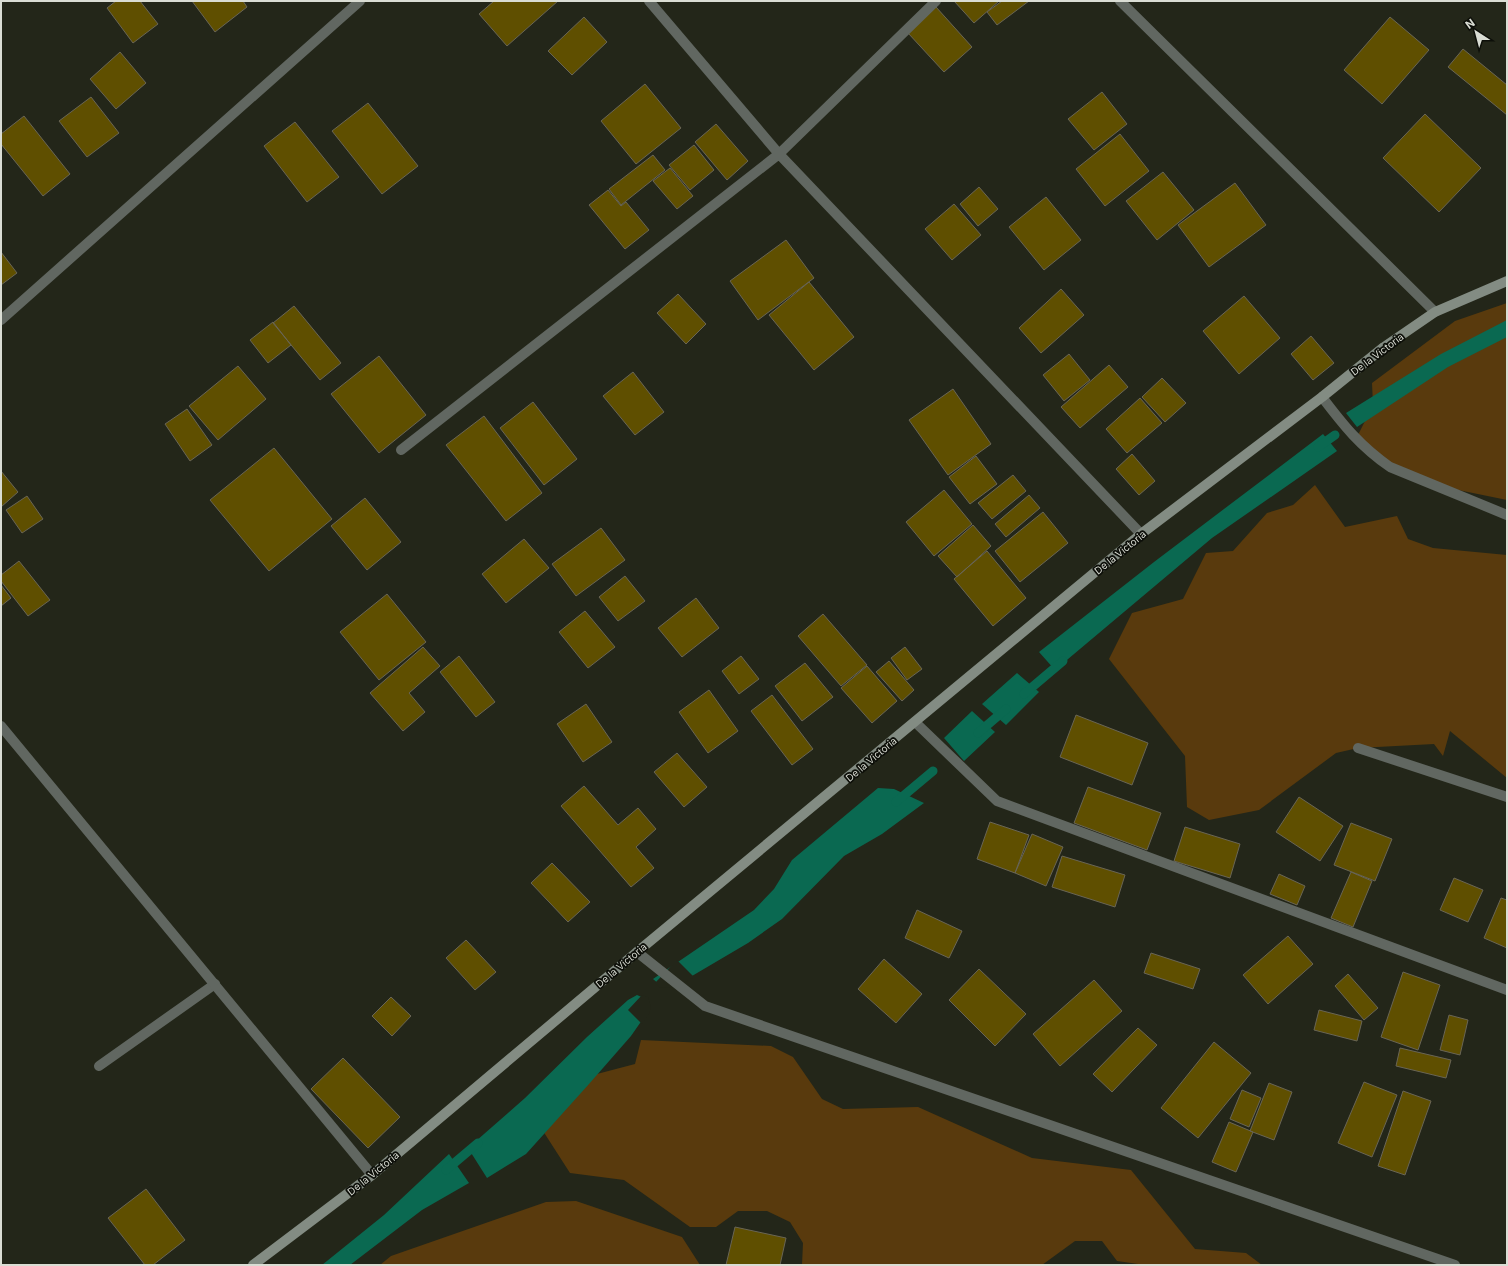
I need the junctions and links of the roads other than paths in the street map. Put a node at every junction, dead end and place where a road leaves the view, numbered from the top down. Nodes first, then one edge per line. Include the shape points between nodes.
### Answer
1 (360, 1) edge
2 (649, 1) edge
3 (936, 1) edge
4 (1120, 1) edge
5 (779, 154) junction
6 (1507, 281) edge
7 (1435, 312) junction
8 (1, 320) edge
9 (1322, 397) junction
10 (401, 450) dead end
11 (1507, 515) edge
12 (1141, 534) junction
13 (915, 722) junction
14 (1, 726) edge
15 (1358, 748) dead end
16 (1507, 797) edge
17 (638, 952) junction
18 (215, 984) junction
19 (1507, 990) edge
20 (99, 1066) dead end
21 (372, 1175) junction
22 (254, 1265) edge
23 (1455, 1265) edge

1 - 8 street
2 - 5 street
3 - 5 street
4 - 7 street
5 - 10 street
5 - 12 street
6 - 7 main road, De la Victoria
7 - 9 main road, De la Victoria via 1384,347
9 - 11 street via 1356,439 1390,467
9 - 12 main road, De la Victoria
12 - 13 main road, De la Victoria
13 - 17 main road, De la Victoria
13 - 19 street via 997,801
14 - 18 street
15 - 16 street
17 - 21 main road, De la Victoria
17 - 23 street via 706,1006
18 - 20 street
18 - 21 street
21 - 22 main road, De la Victoria

